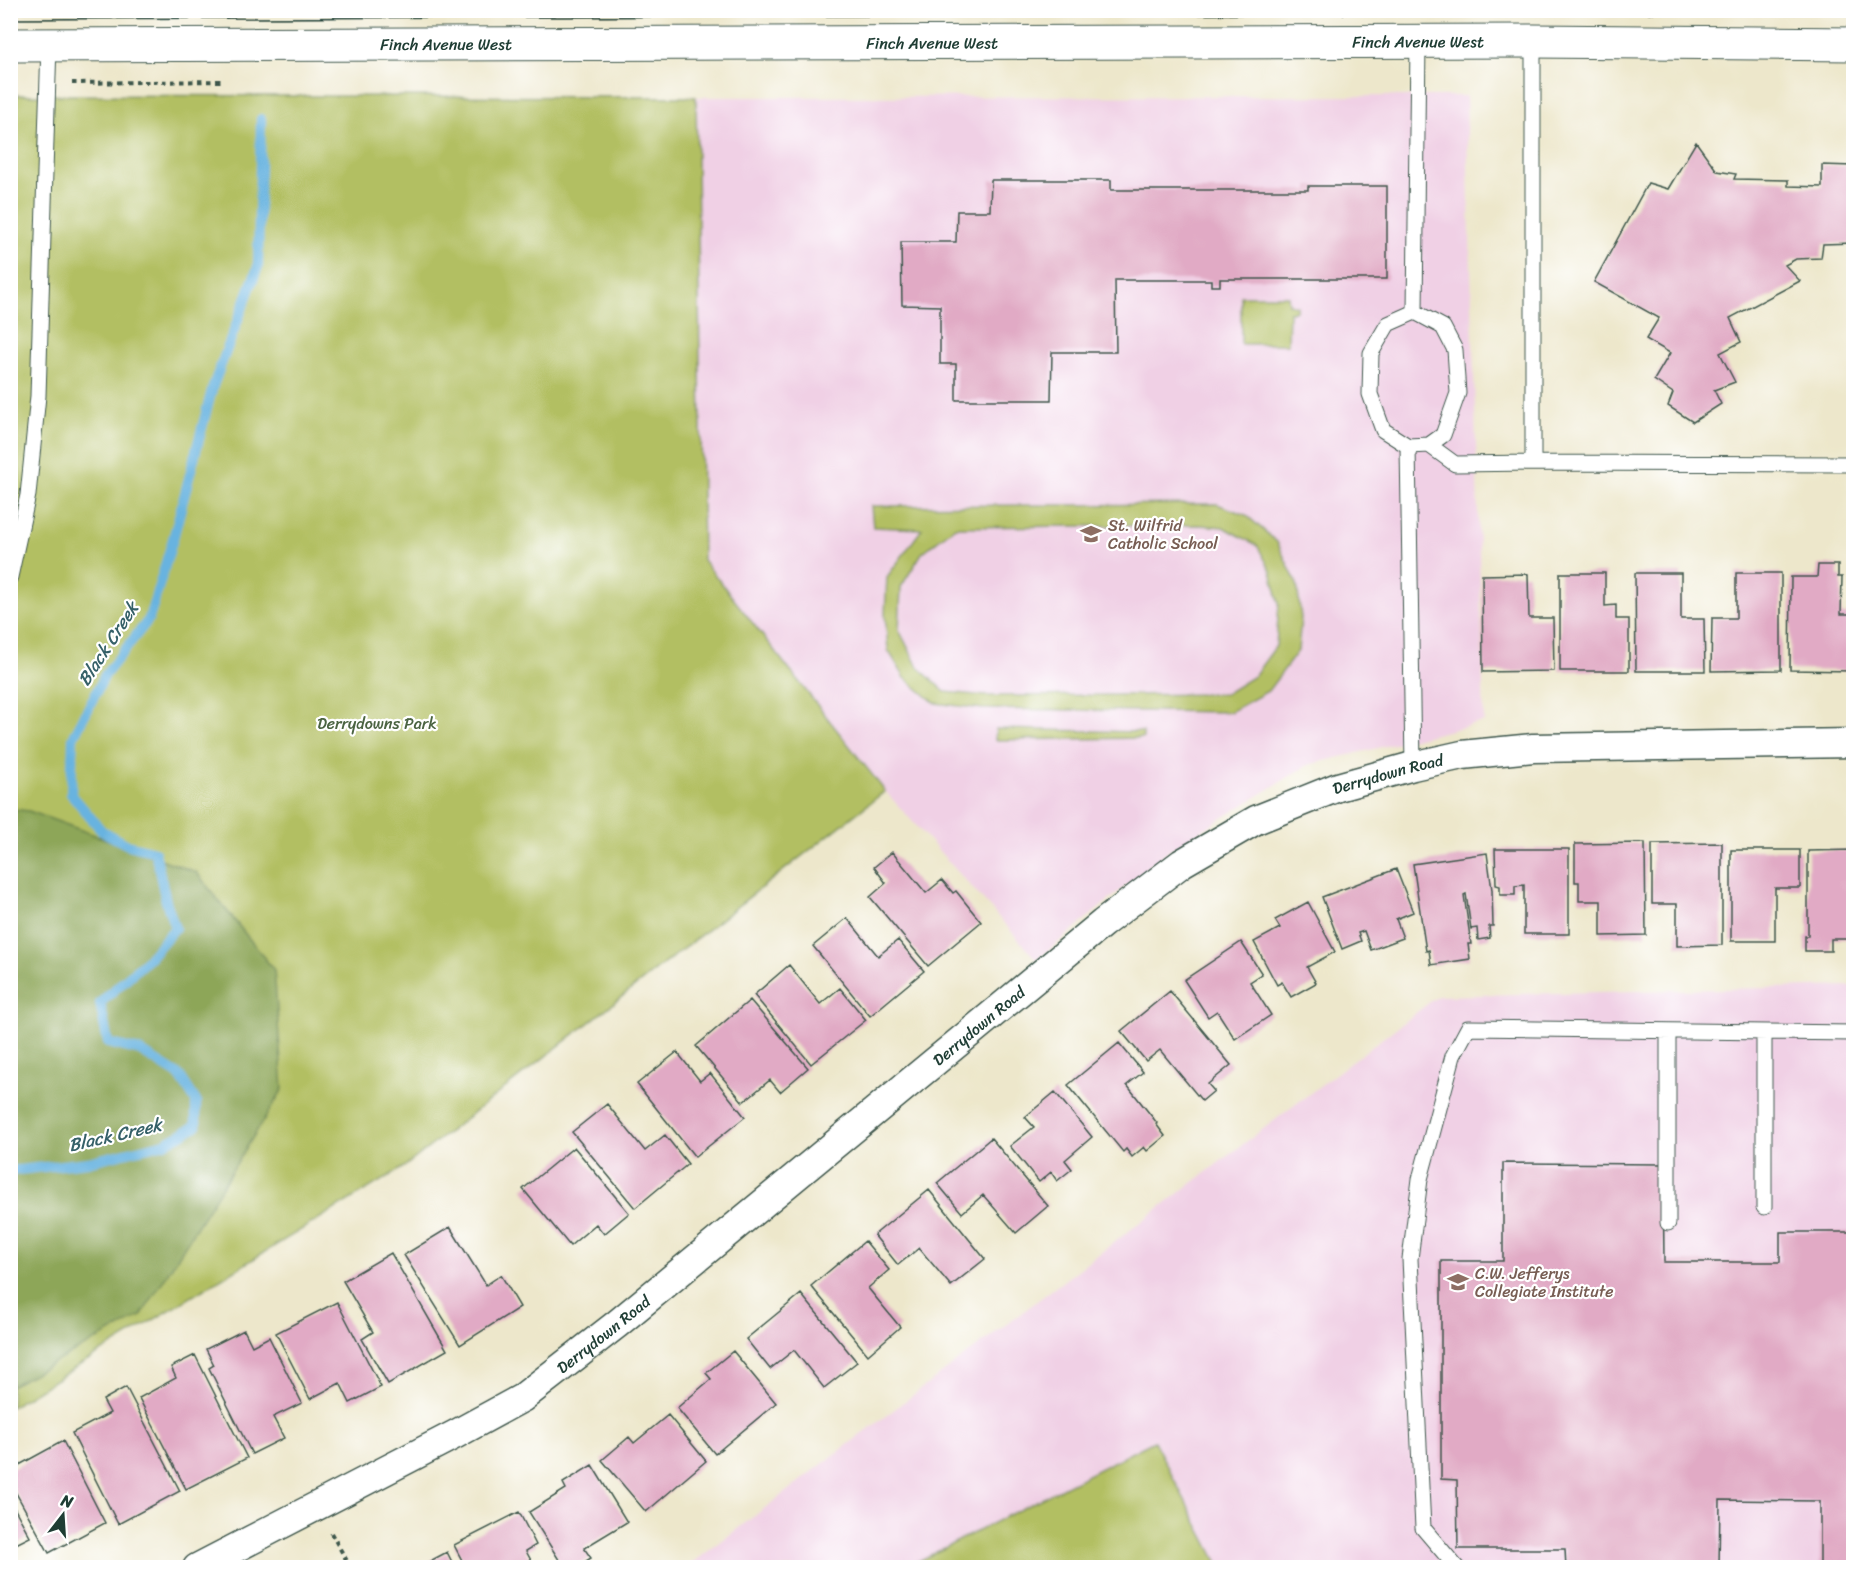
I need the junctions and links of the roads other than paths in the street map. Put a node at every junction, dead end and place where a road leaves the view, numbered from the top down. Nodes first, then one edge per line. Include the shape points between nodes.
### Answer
1 (1533, 40) junction
2 (1418, 41) junction
3 (49, 44) junction
4 (1854, 44) edge
5 (10, 45) edge
6 (1415, 312) junction
7 (1429, 445) junction
8 (1408, 446) junction
9 (1533, 463) junction
10 (1854, 464) edge
11 (10, 577) edge
12 (1854, 743) edge
13 (1413, 766) junction
14 (1668, 1031) junction
15 (1764, 1032) junction
16 (1854, 1033) edge
17 (1764, 1207) dead end
18 (1668, 1223) dead end
19 (196, 1568) edge
20 (1456, 1568) edge

1 - 2 main road, Finch Avenue West
1 - 4 main road, Finch Avenue West
1 - 9 lane
2 - 3 main road, Finch Avenue West
2 - 6 lane
3 - 5 main road, Finch Avenue West
3 - 11 lane via 38,396 28,495
6 - 7 lane via 1443,327 1455,350 1458,393 1443,435
6 - 8 lane via 1388,324 1371,353 1370,394 1383,430
7 - 8 lane
7 - 9 lane via 1455,464
8 - 13 lane
9 - 10 lane
12 - 13 street, Derrydown Road via 1533,748 1462,755
13 - 19 street, Derrydown Road via 1338,787 1256,820 1182,862 522,1398
14 - 15 lane
14 - 18 lane
14 - 20 lane via 1468,1028 1453,1056 1420,1179 1410,1259 1423,1528
15 - 16 lane
15 - 17 lane

